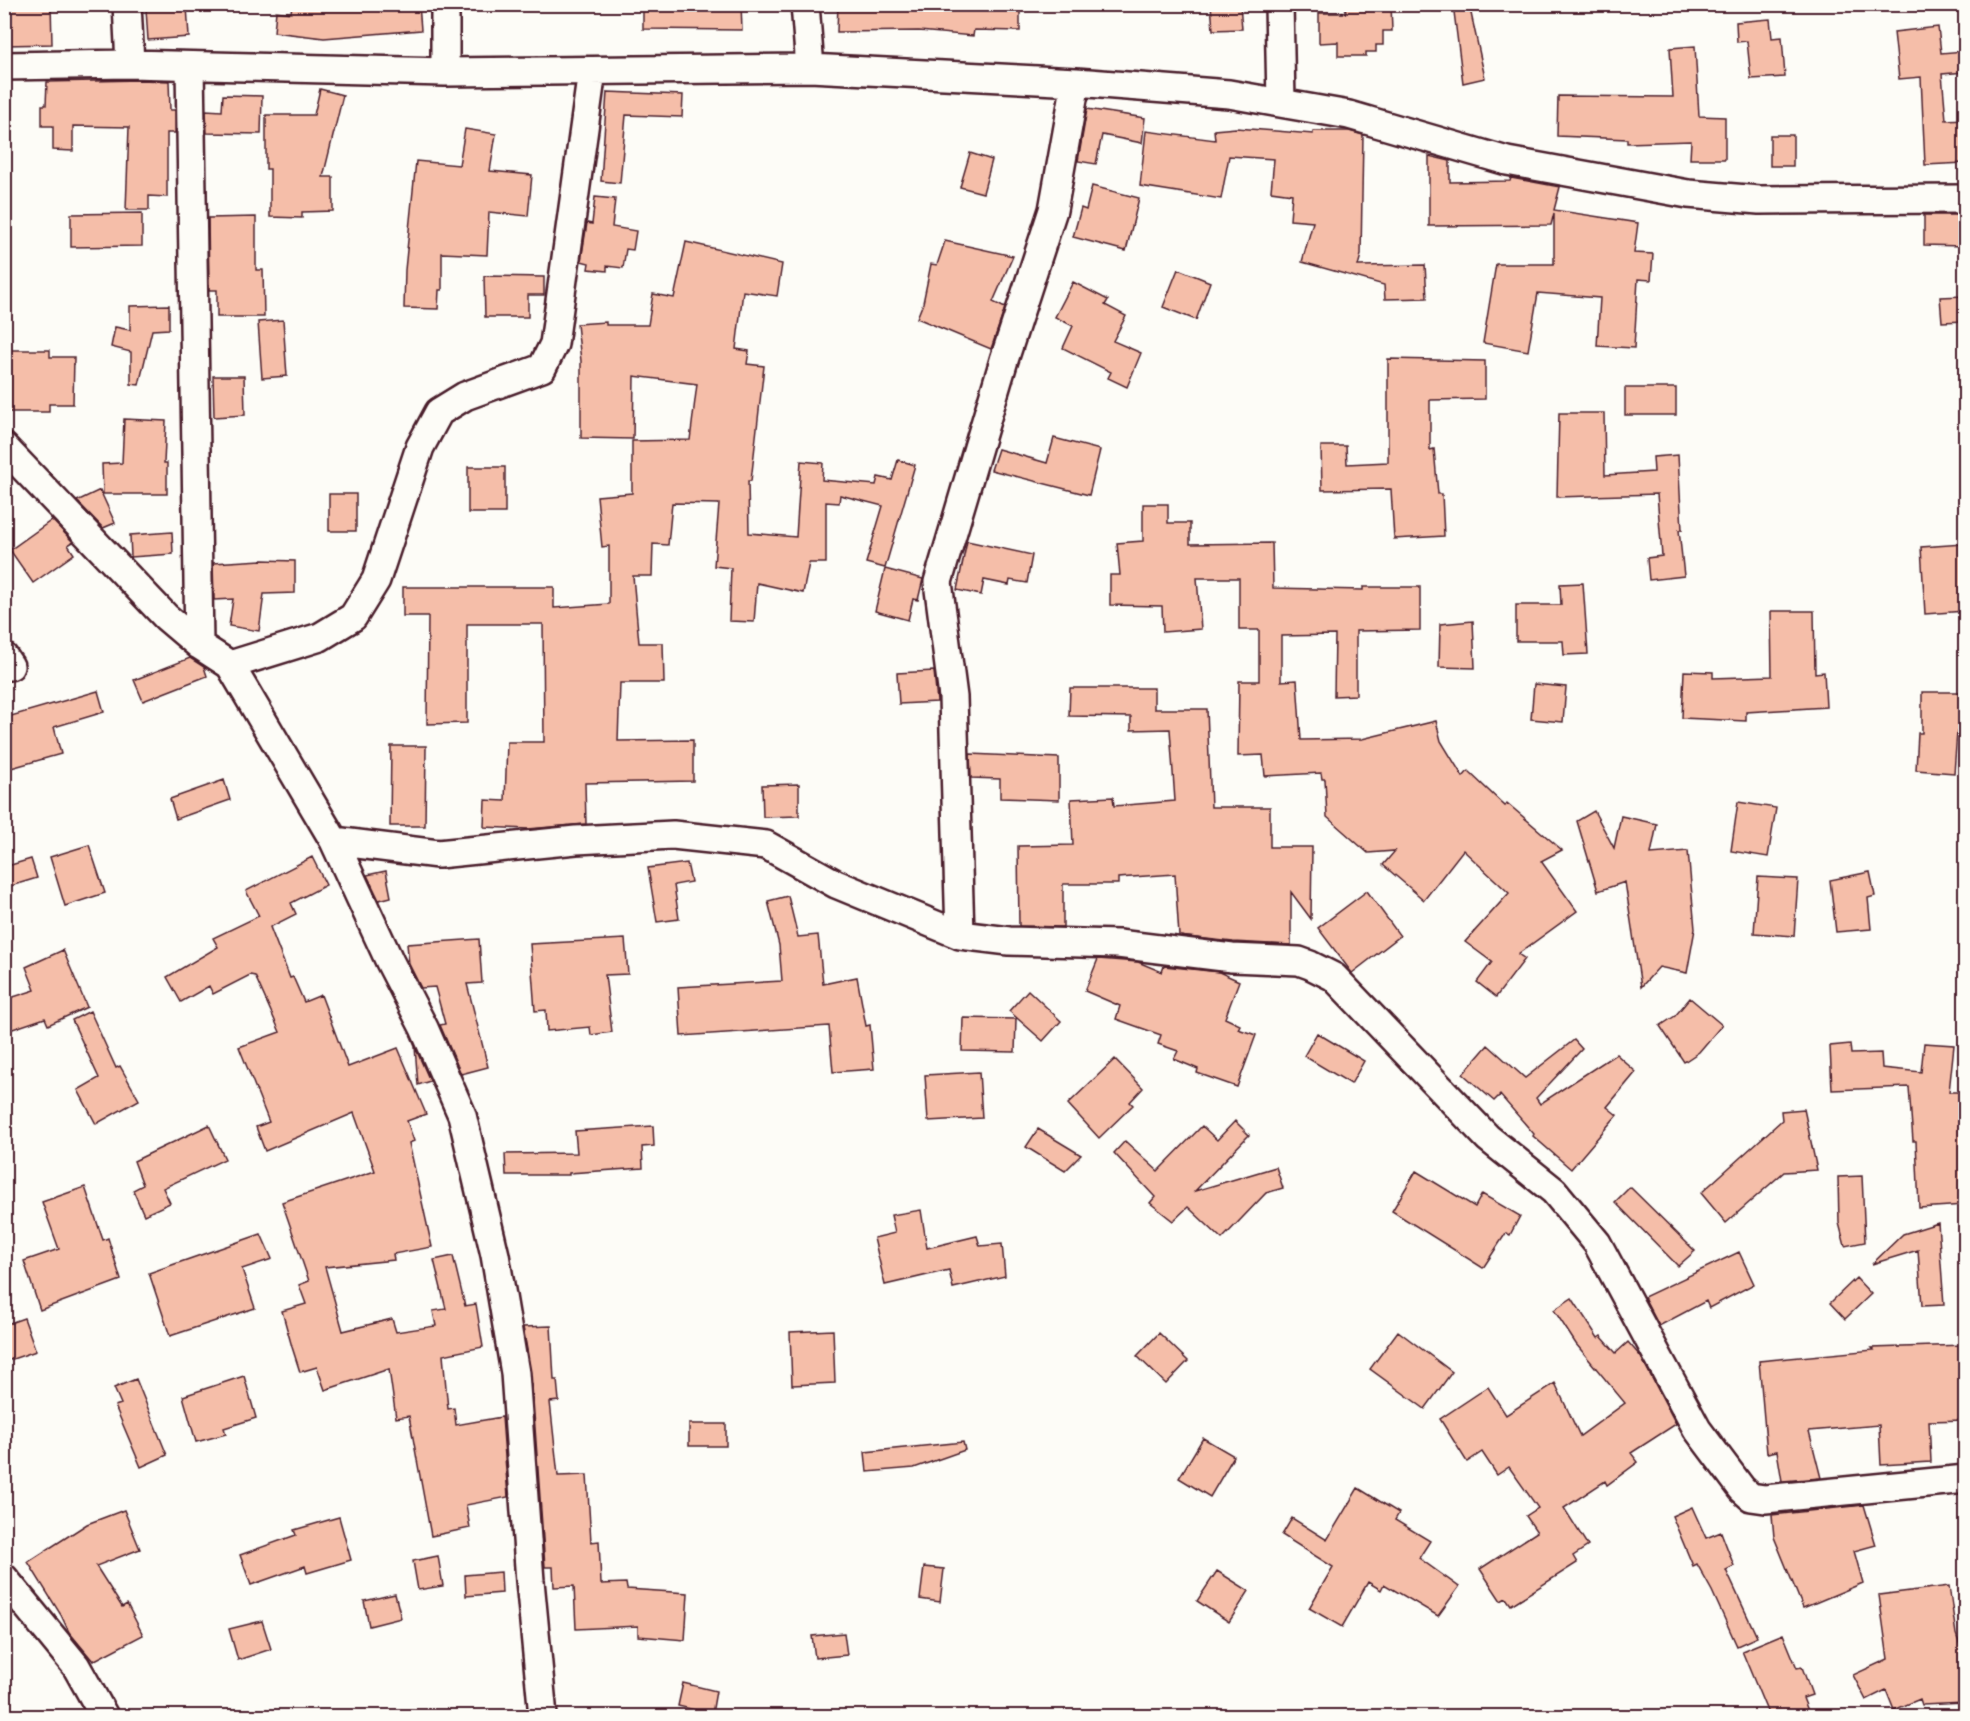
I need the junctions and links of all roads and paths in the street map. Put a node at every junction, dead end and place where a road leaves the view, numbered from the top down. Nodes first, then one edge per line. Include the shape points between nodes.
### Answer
1 (127, 4) edge
2 (445, 4) edge
3 (805, 4) edge
4 (1279, 4) edge
5 (130, 64) junction
6 (4, 66) edge
7 (190, 66) junction
8 (810, 68) junction
9 (592, 71) junction
10 (445, 72) junction
11 (1076, 82) junction
12 (1281, 103) junction
13 (1965, 199) edge
14 (4, 447) edge
15 (199, 645) junction
16 (230, 665) junction
17 (334, 841) junction
18 (960, 935) junction
19 (1965, 1479) edge
20 (4, 1578) edge
21 (105, 1716) edge
22 (543, 1716) edge

1 - 5 street
2 - 10 street
3 - 8 street
4 - 12 street
5 - 6 street
5 - 7 street
7 - 10 street
7 - 15 street
8 - 9 street
8 - 11 street
9 - 10 street
9 - 16 street via 554,344 542,368 465,396 439,412 420,447 376,580 353,616 320,637
11 - 12 street via 1229,94
11 - 18 street via 1053,210 938,582 953,697
12 - 13 street via 1349,115 1507,161 1688,194 1759,200
14 - 15 street via 166,617
15 - 16 street
16 - 17 street
17 - 18 street via 438,854 673,834 766,844 836,884
17 - 22 street via 462,1115 495,1255 515,1373
18 - 19 street via 1009,941 1118,944 1232,958 1299,961 1334,977 1488,1138 1554,1191 1597,1243 1697,1430 1751,1497 1765,1499
20 - 21 street via 76,1666

